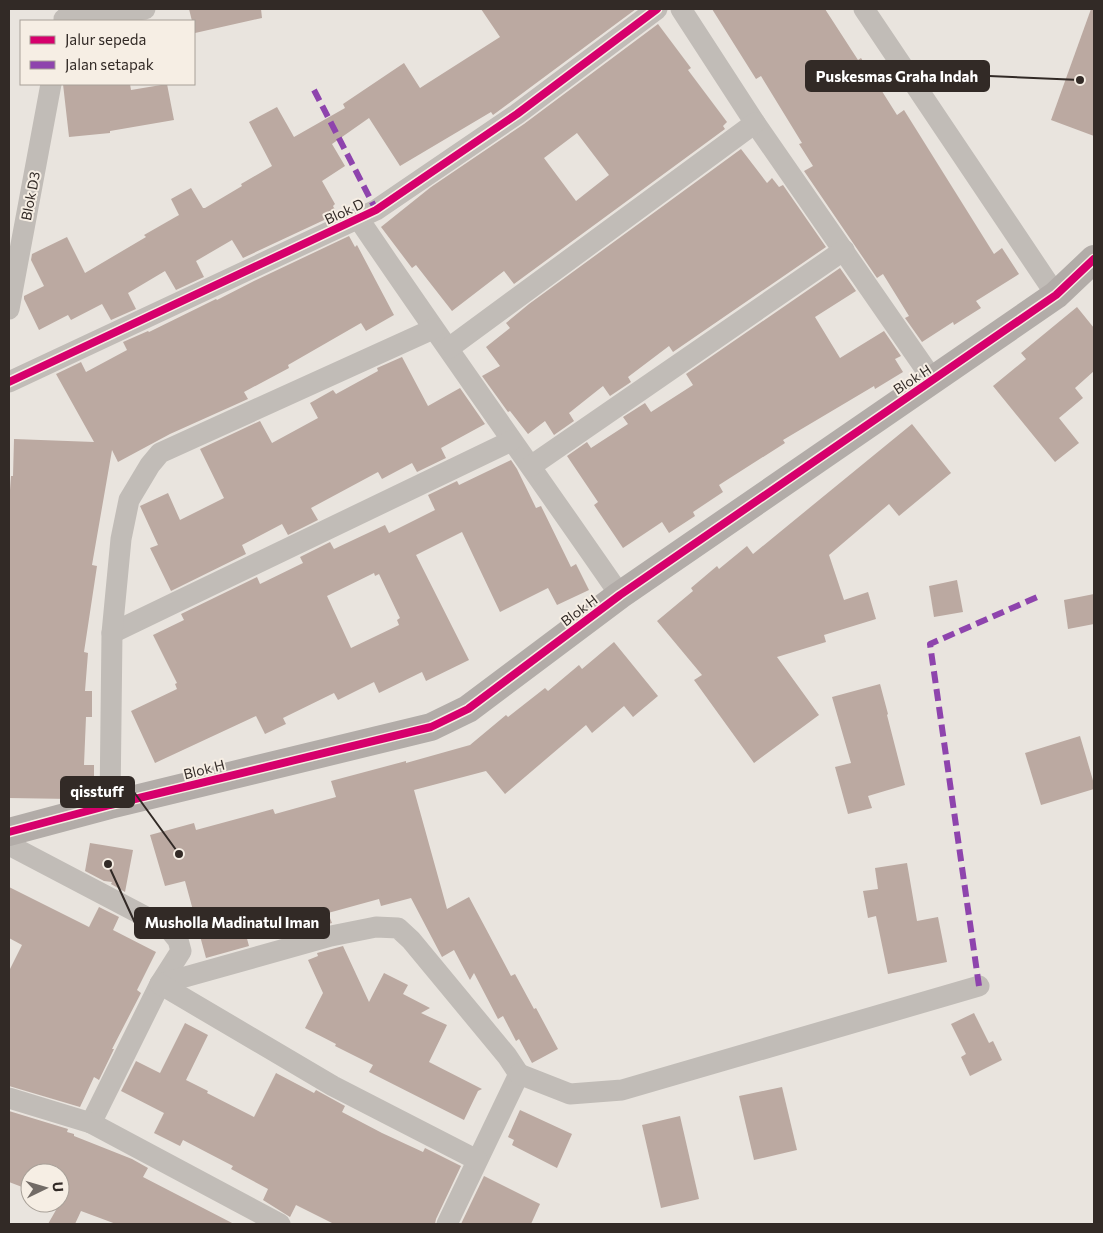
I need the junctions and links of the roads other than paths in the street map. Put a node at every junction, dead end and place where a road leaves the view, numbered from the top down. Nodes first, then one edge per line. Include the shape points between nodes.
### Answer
1 (145, 9) edge
2 (658, 9) edge
3 (681, 9) edge
4 (864, 9) edge
5 (65, 16) edge
6 (52, 85) edge
7 (755, 123) junction
8 (358, 218) junction
9 (16, 222) edge
10 (844, 250) junction
11 (1094, 259) edge
12 (1056, 295) junction
13 (9, 309) edge
14 (433, 329) junction
15 (449, 348) junction
16 (933, 380) junction
17 (9, 382) edge
18 (511, 441) junction
19 (531, 466) junction
20 (620, 595) junction
21 (112, 633) junction
22 (110, 805) junction
23 (9, 832) edge
24 (9, 845) edge
25 (160, 984) junction
26 (979, 986) dead end
27 (519, 1074) junction
28 (9, 1098) edge
29 (91, 1123) junction
30 (477, 1160) junction
31 (280, 1224) edge
32 (447, 1224) edge

1 - 5 street
2 - 8 street, Blok D via 517,114 376,210
3 - 7 street
4 - 12 street
6 - 9 street, Blok D3
7 - 10 street
7 - 15 street
8 - 14 street
8 - 17 street, Blok D
9 - 13 street, Blok D3
10 - 16 street
10 - 19 street
11 - 12 street, Blok H
12 - 16 street, Blok H
14 - 15 street
14 - 21 street via 160,454 129,500 121,539
15 - 18 street
16 - 20 street, Blok H
18 - 19 street
18 - 21 street
19 - 20 street
20 - 22 street, Blok H via 468,710 431,727
21 - 22 street
22 - 23 street, Blok H
24 - 25 street via 169,930 178,940 181,951
25 - 27 street via 331,936 376,926 398,928
25 - 29 street
25 - 30 street via 333,1086
26 - 27 street via 622,1090 570,1094
27 - 30 street
28 - 29 street
29 - 31 street
30 - 32 street

